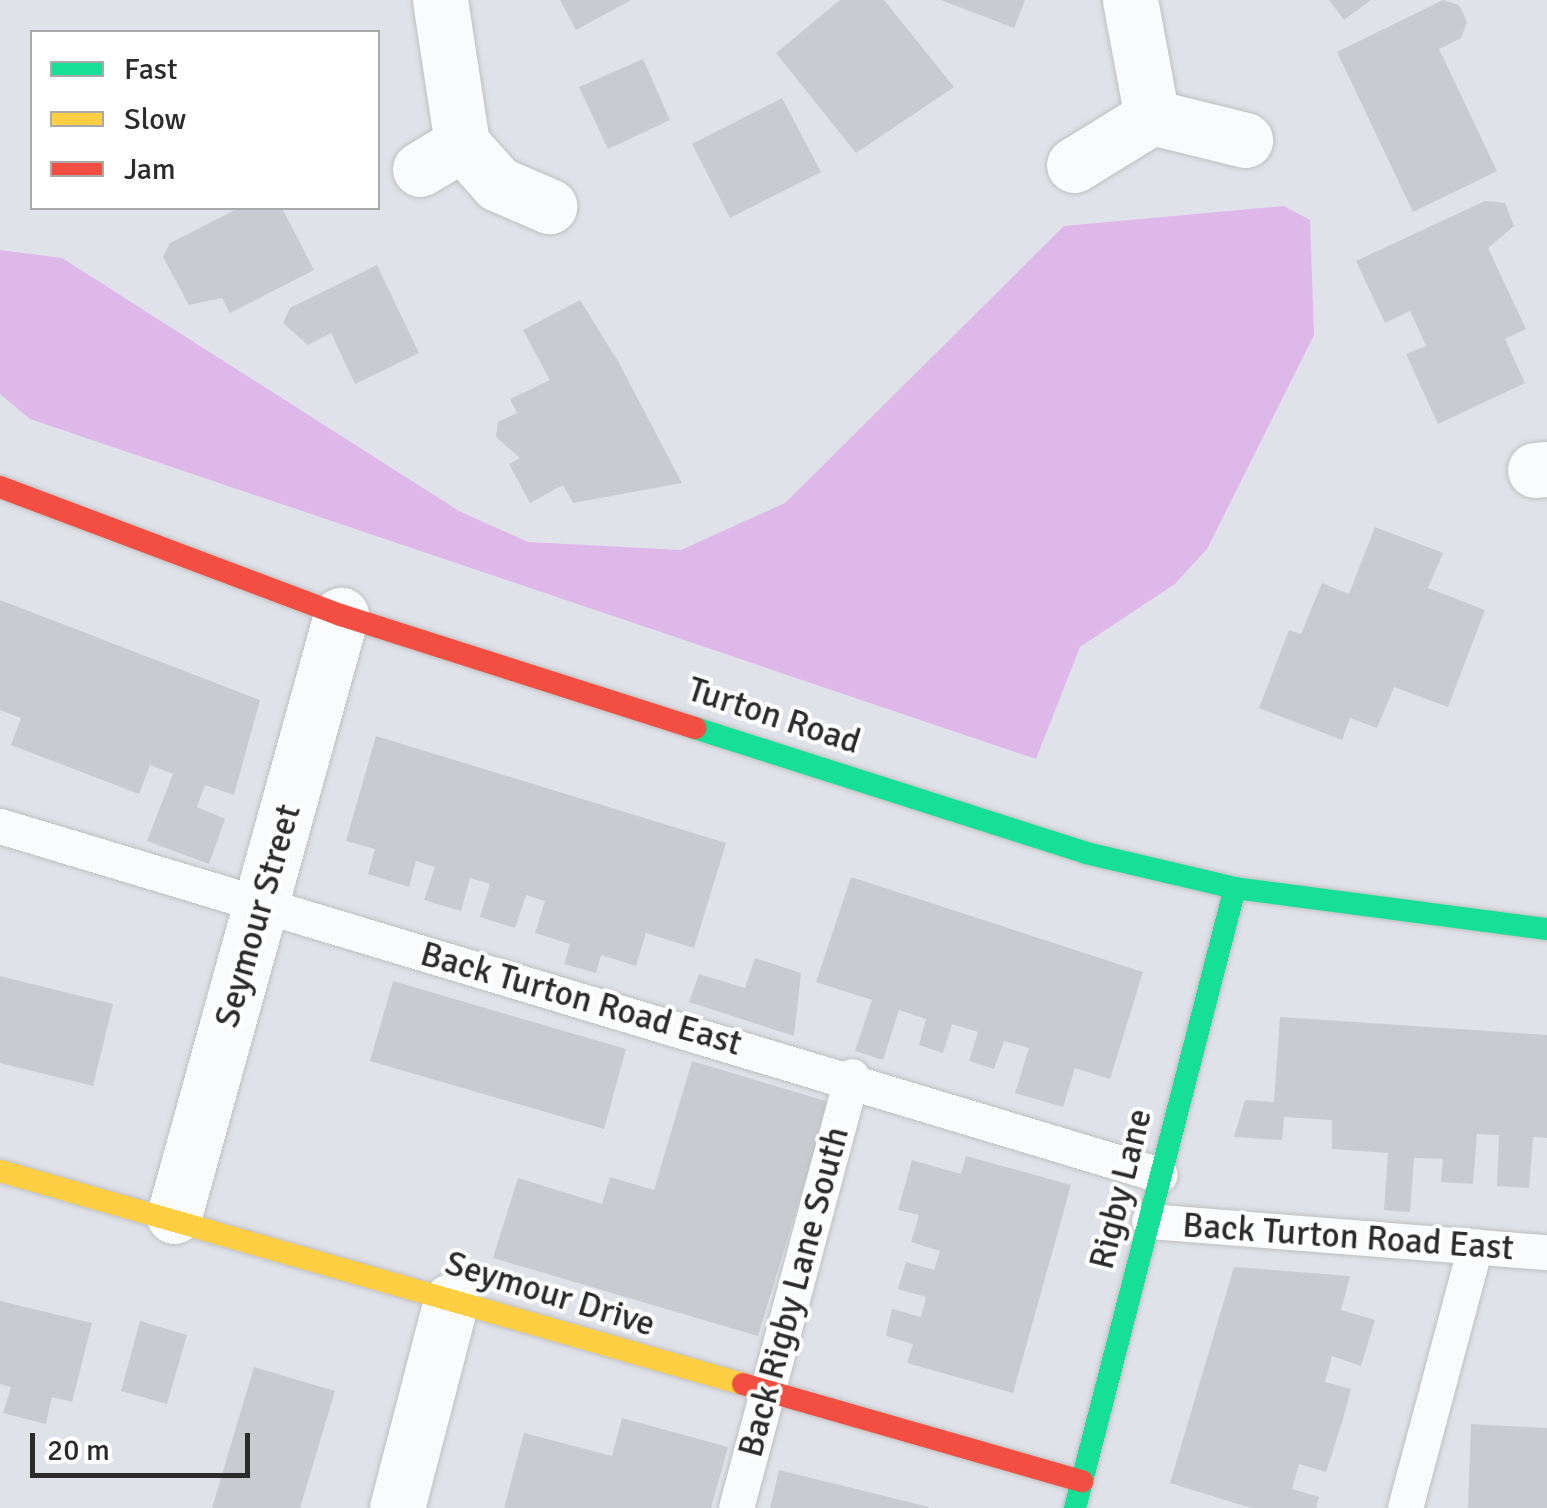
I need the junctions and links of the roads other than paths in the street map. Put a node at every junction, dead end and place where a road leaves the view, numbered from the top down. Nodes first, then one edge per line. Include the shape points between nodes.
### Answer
1 (440, 0) edge
2 (1130, 0) edge
3 (1152, 117) junction
4 (1245, 140) dead end
5 (1074, 166) dead end
6 (549, 206) dead end
7 (0, 487) edge
8 (341, 615) junction
9 (0, 826) edge
10 (1234, 888) junction
11 (261, 907) junction
12 (1547, 929) edge
13 (852, 1076) junction
14 (0, 1171) edge
15 (1160, 1175) junction
16 (174, 1216) junction
17 (1149, 1221) junction
18 (1475, 1246) junction
19 (1547, 1252) edge
20 (451, 1301) junction
21 (765, 1396) junction
22 (1082, 1481) junction
23 (397, 1508) edge
24 (736, 1508) edge
25 (1075, 1508) edge
26 (1405, 1508) edge

1 - 6 street via 441,157
2 - 3 street
3 - 4 street
3 - 5 street
7 - 8 street, Turton Road
8 - 10 street, Turton Road via 1086,853
8 - 11 street, Seymour Street
9 - 11 lane, Back Turton Road East
10 - 12 street, Turton Road
10 - 15 street, Rigby Lane
11 - 13 lane, Back Turton Road East
11 - 16 street, Seymour Street
13 - 15 lane, Back Turton Road East
13 - 21 lane, Back Rigby Lane South
14 - 16 street, Seymour Drive
15 - 17 street, Rigby Lane
16 - 20 street, Seymour Drive
17 - 18 lane, Back Turton Road East
17 - 22 street, Rigby Lane
18 - 19 lane, Back Turton Road East
18 - 26 lane
20 - 21 street, Seymour Drive
20 - 23 street
21 - 22 street, Seymour Drive
21 - 24 lane, Back Rigby Lane South
22 - 25 street, Rigby Lane

